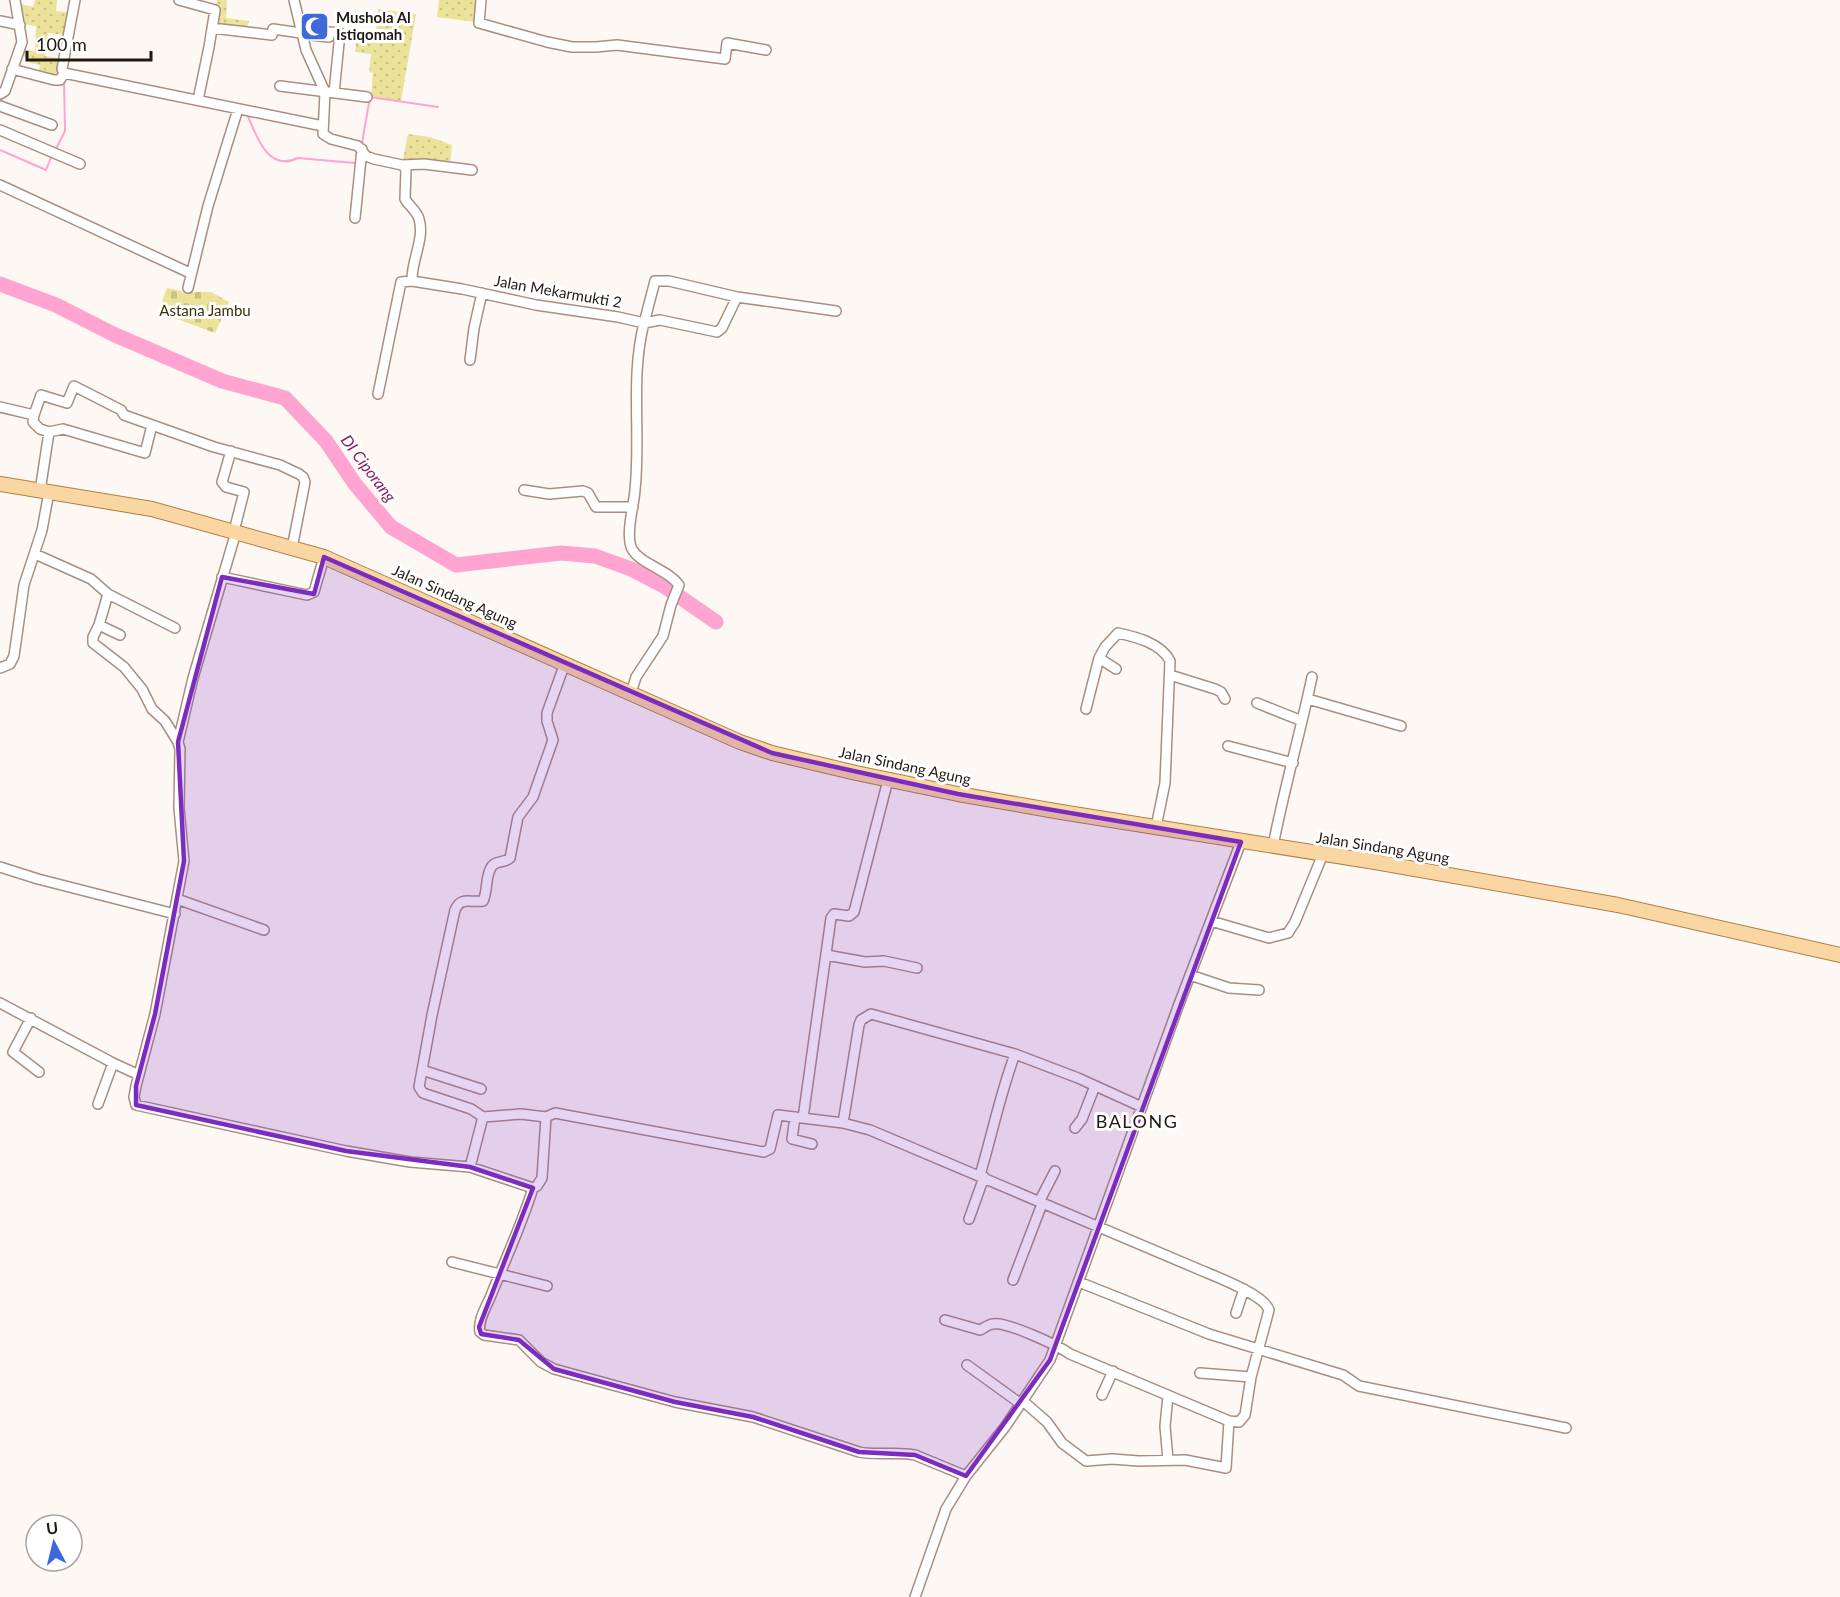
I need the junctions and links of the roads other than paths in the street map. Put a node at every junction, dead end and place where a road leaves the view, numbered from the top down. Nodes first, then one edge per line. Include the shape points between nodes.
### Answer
1 (15, 0) edge
2 (75, 0) edge
3 (179, 0) edge
4 (294, 0) edge
5 (481, 0) edge
6 (0, 21) edge
7 (20, 25) junction
8 (212, 28) junction
9 (302, 33) junction
10 (765, 50) dead end
11 (12, 69) junction
12 (64, 73) junction
13 (280, 86) dead end
14 (330, 92) junction
15 (0, 94) edge
16 (367, 97) dead end
17 (198, 100) junction
18 (0, 106) edge
19 (238, 109) junction
20 (52, 125) dead end
21 (323, 126) junction
22 (0, 130) edge
23 (362, 149) junction
24 (80, 164) dead end
25 (402, 165) junction
26 (472, 170) dead end
27 (0, 186) edge
28 (355, 218) dead end
29 (190, 273) junction
30 (412, 281) junction
31 (188, 288) dead end
32 (482, 293) junction
33 (737, 297) junction
34 (836, 311) dead end
35 (644, 323) junction
36 (470, 360) dead end
37 (378, 394) dead end
38 (0, 407) edge
39 (34, 415) junction
40 (152, 425) junction
41 (49, 432) junction
42 (231, 451) junction
43 (0, 484) edge
44 (524, 490) dead end
45 (44, 491) junction
46 (633, 507) junction
47 (235, 532) junction
48 (292, 548) junction
49 (35, 554) junction
50 (324, 557) junction
51 (222, 577) junction
52 (108, 594) junction
53 (99, 625) junction
54 (175, 628) dead end
55 (120, 635) dead end
56 (1099, 658) junction
57 (565, 663) junction
58 (0, 668) edge
59 (1116, 669) dead end
60 (1170, 675) junction
61 (1312, 677) dead end
62 (631, 693) junction
63 (1226, 699) dead end
64 (1308, 699) junction
65 (1257, 703) dead end
66 (1086, 709) dead end
67 (1302, 721) junction
68 (1401, 726) dead end
69 (178, 742) junction
70 (1228, 746) dead end
71 (1293, 763) junction
72 (888, 780) junction
73 (1156, 827) junction
74 (1241, 842) junction
75 (1273, 846) junction
76 (1323, 854) junction
77 (0, 867) edge
78 (177, 899) junction
79 (175, 914) junction
80 (1210, 921) junction
81 (264, 930) dead end
82 (1840, 955) edge
83 (826, 956) junction
84 (917, 968) dead end
85 (1190, 975) junction
86 (1259, 990) dead end
87 (0, 1003) edge
88 (31, 1018) junction
89 (1015, 1054) junction
90 (113, 1063) junction
91 (422, 1070) junction
92 (39, 1072) dead end
93 (140, 1075) junction
94 (1095, 1086) junction
95 (481, 1089) dead end
96 (99, 1104) dead end
97 (1142, 1107) junction
98 (483, 1117) junction
99 (546, 1117) junction
100 (799, 1117) junction
101 (843, 1123) junction
102 (1075, 1128) dead end
103 (812, 1144) dead end
104 (470, 1167) junction
105 (1055, 1171) dead end
106 (982, 1176) junction
107 (532, 1188) junction
108 (1041, 1203) junction
109 (969, 1219) dead end
110 (1098, 1229) junction
111 (452, 1262) dead end
112 (499, 1273) junction
113 (1013, 1280) dead end
114 (1079, 1282) junction
115 (547, 1286) dead end
116 (1244, 1289) junction
117 (1236, 1313) dead end
118 (945, 1320) dead end
119 (1057, 1345) junction
120 (1258, 1350) junction
121 (967, 1365) dead end
122 (1113, 1371) junction
123 (1200, 1373) dead end
124 (1251, 1377) junction
125 (1102, 1395) dead end
126 (1168, 1396) junction
127 (1022, 1402) junction
128 (1229, 1421) junction
129 (1566, 1428) dead end
130 (1168, 1460) junction
131 (966, 1476) junction
132 (915, 1597) edge

1 - 7 street
2 - 12 street
3 - 8 street via 214,10
4 - 9 street
5 - 10 street via 479,23 572,47 617,45 725,59 727,43
6 - 7 street
7 - 11 street via 22,42
8 - 9 street via 272,35 273,29
8 - 17 street
9 - 14 street via 306,50
9 - 14 street via 329,37 329,32 340,33
11 - 12 street via 54,80 60,80
11 - 15 street via 5,91
12 - 17 street
13 - 14 street
14 - 16 street
14 - 21 street
17 - 19 street
18 - 20 street
19 - 21 street
19 - 29 street
21 - 23 street via 327,137
22 - 24 street
23 - 25 street via 366,156
23 - 28 street
25 - 26 street
25 - 30 street via 406,172 405,199 420,223
27 - 29 street
29 - 31 street
30 - 32 street, Jalan Mekarmukti 2
30 - 37 street via 401,282
32 - 35 street, Jalan Mekarmukti 2
32 - 36 street
33 - 34 street
33 - 35 street, Jalan Mekarmukti 2 via 717,332 660,320
33 - 35 street via 655,281
35 - 46 street via 638,364
38 - 39 street
39 - 40 street via 41,395 67,403 74,386 124,415
39 - 41 street via 33,422
40 - 41 street via 145,453 63,429
40 - 42 street
41 - 45 street
42 - 47 street via 222,482 244,492
42 - 48 street via 280,465 303,477
43 - 45 main road, Jalan Sindang Agung
44 - 46 street via 549,494 583,491 596,507
45 - 47 main road, Jalan Sindang Agung via 152,509
45 - 49 street via 42,530
46 - 62 street via 629,538 633,550 679,585 663,636 636,677
47 - 48 main road, Jalan Sindang Agung
47 - 51 street
48 - 50 main road, Jalan Sindang Agung
49 - 52 street via 91,579
49 - 58 street via 24,585 14,656 10,664
50 - 51 street via 314,592 307,595
50 - 57 main road, Jalan Sindang Agung
51 - 69 street
52 - 53 street
52 - 54 street
53 - 55 street
53 - 69 street via 92,640 95,645 124,667
56 - 59 street
56 - 60 street via 1118,633 1162,651 1170,661
56 - 66 street
57 - 62 main road, Jalan Sindang Agung
57 - 91 street via 547,713 553,740 532,797 518,817 510,858 491,869 483,901 462,900 455,910
60 - 63 street via 1215,689
60 - 73 street via 1164,783
61 - 64 street
62 - 72 main road, Jalan Sindang Agung via 756,748
64 - 67 street
64 - 68 street
65 - 67 street
67 - 71 street
69 - 78 street via 184,861
70 - 71 street
71 - 75 street via 1284,787
72 - 73 main road, Jalan Sindang Agung
72 - 83 street via 854,912 832,915
73 - 74 main road, Jalan Sindang Agung
74 - 75 main road, Jalan Sindang Agung
74 - 80 street
75 - 76 main road, Jalan Sindang Agung
76 - 80 street via 1295,922 1283,935 1263,937
76 - 82 main road, Jalan Sindang Agung via 1618,905
77 - 79 street
78 - 79 street
78 - 81 street
79 - 93 street
80 - 85 street
83 - 84 street
83 - 100 street
85 - 86 street via 1229,988
85 - 97 street
87 - 88 street
88 - 90 street
88 - 92 street via 13,1052
89 - 94 street
89 - 101 street via 877,1015 866,1016 859,1026
89 - 106 street
90 - 93 street
90 - 96 street
91 - 95 street
91 - 98 street via 421,1092
93 - 104 street via 134,1097 140,1107 357,1153
94 - 97 street
94 - 102 street
97 - 110 street
98 - 99 street
98 - 104 street
99 - 100 street via 555,1113 764,1152 770,1149 777,1115
99 - 107 street via 542,1178
100 - 101 street
100 - 103 street via 792,1138
101 - 106 street via 879,1133
104 - 107 street
105 - 108 street
106 - 108 street
106 - 109 street
107 - 112 street
108 - 110 street
108 - 113 street
110 - 114 street
110 - 116 street
111 - 112 street
112 - 115 street
112 - 131 street via 480,1332 519,1340 547,1365 675,1402 753,1417 859,1452 915,1455
114 - 119 street
114 - 120 street
116 - 117 street
116 - 120 street via 1269,1307
118 - 119 street via 977,1330 996,1323
119 - 122 street
119 - 127 street
120 - 124 street
120 - 129 street via 1343,1375 1364,1387
121 - 127 street
122 - 125 street
122 - 126 street
123 - 124 street
124 - 128 street via 1245,1416 1241,1421
126 - 128 street
126 - 130 street
127 - 130 street via 1047,1422 1062,1443 1086,1461
127 - 131 street
128 - 130 street via 1226,1468
131 - 132 street via 946,1509

